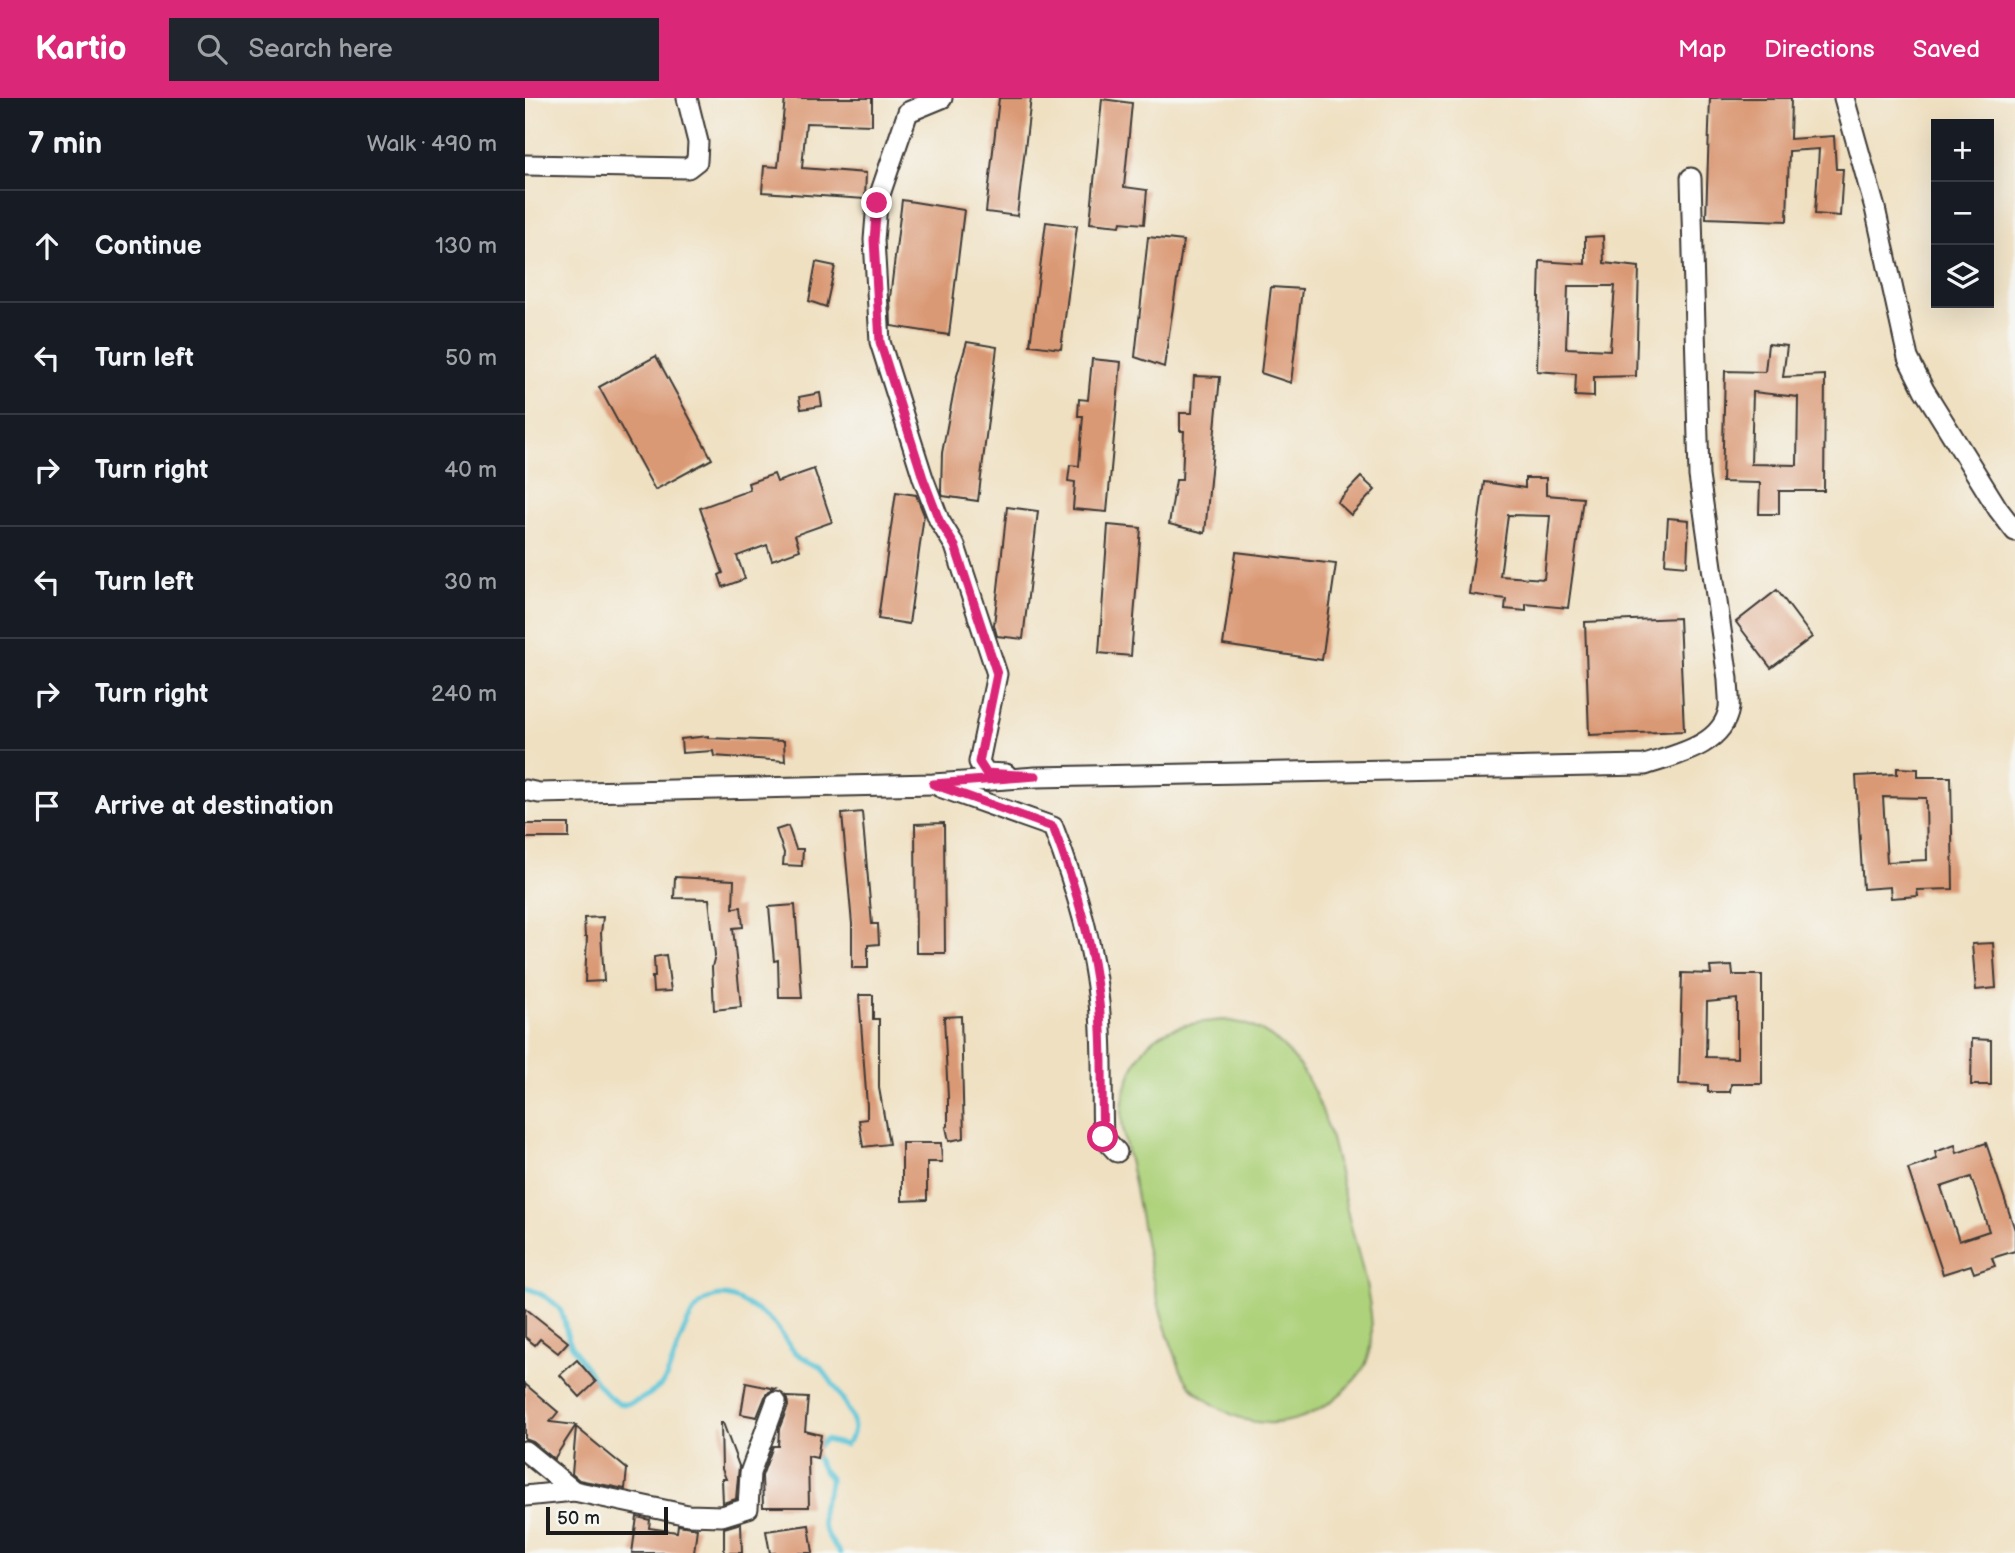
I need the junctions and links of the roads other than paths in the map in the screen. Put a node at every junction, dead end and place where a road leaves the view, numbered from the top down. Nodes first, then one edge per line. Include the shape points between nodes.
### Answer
1 (687, 98) edge
2 (942, 98) edge
3 (1844, 98) edge
4 (525, 165) edge
5 (1691, 178) dead end
6 (2015, 531) edge
7 (1036, 776) junction
8 (933, 784) junction
9 (525, 790) edge
10 (1117, 1152) dead end
11 (776, 1402) dead end
12 (525, 1451) edge
13 (574, 1491) junction
14 (525, 1496) edge

1 - 4 street via 698,142 697,161 688,168
2 - 7 street via 908,112 877,203 874,240 880,342 923,478 955,546 997,674 979,762 986,773
3 - 6 street via 1913,372
5 - 7 street via 1699,476 1729,707 1713,736 1694,748 1645,765
7 - 8 street
8 - 9 street
8 - 10 street via 1053,827 1083,913 1099,1000 1103,1137
11 - 13 street via 750,1473 748,1508 722,1516 688,1516
12 - 13 street
13 - 14 street

